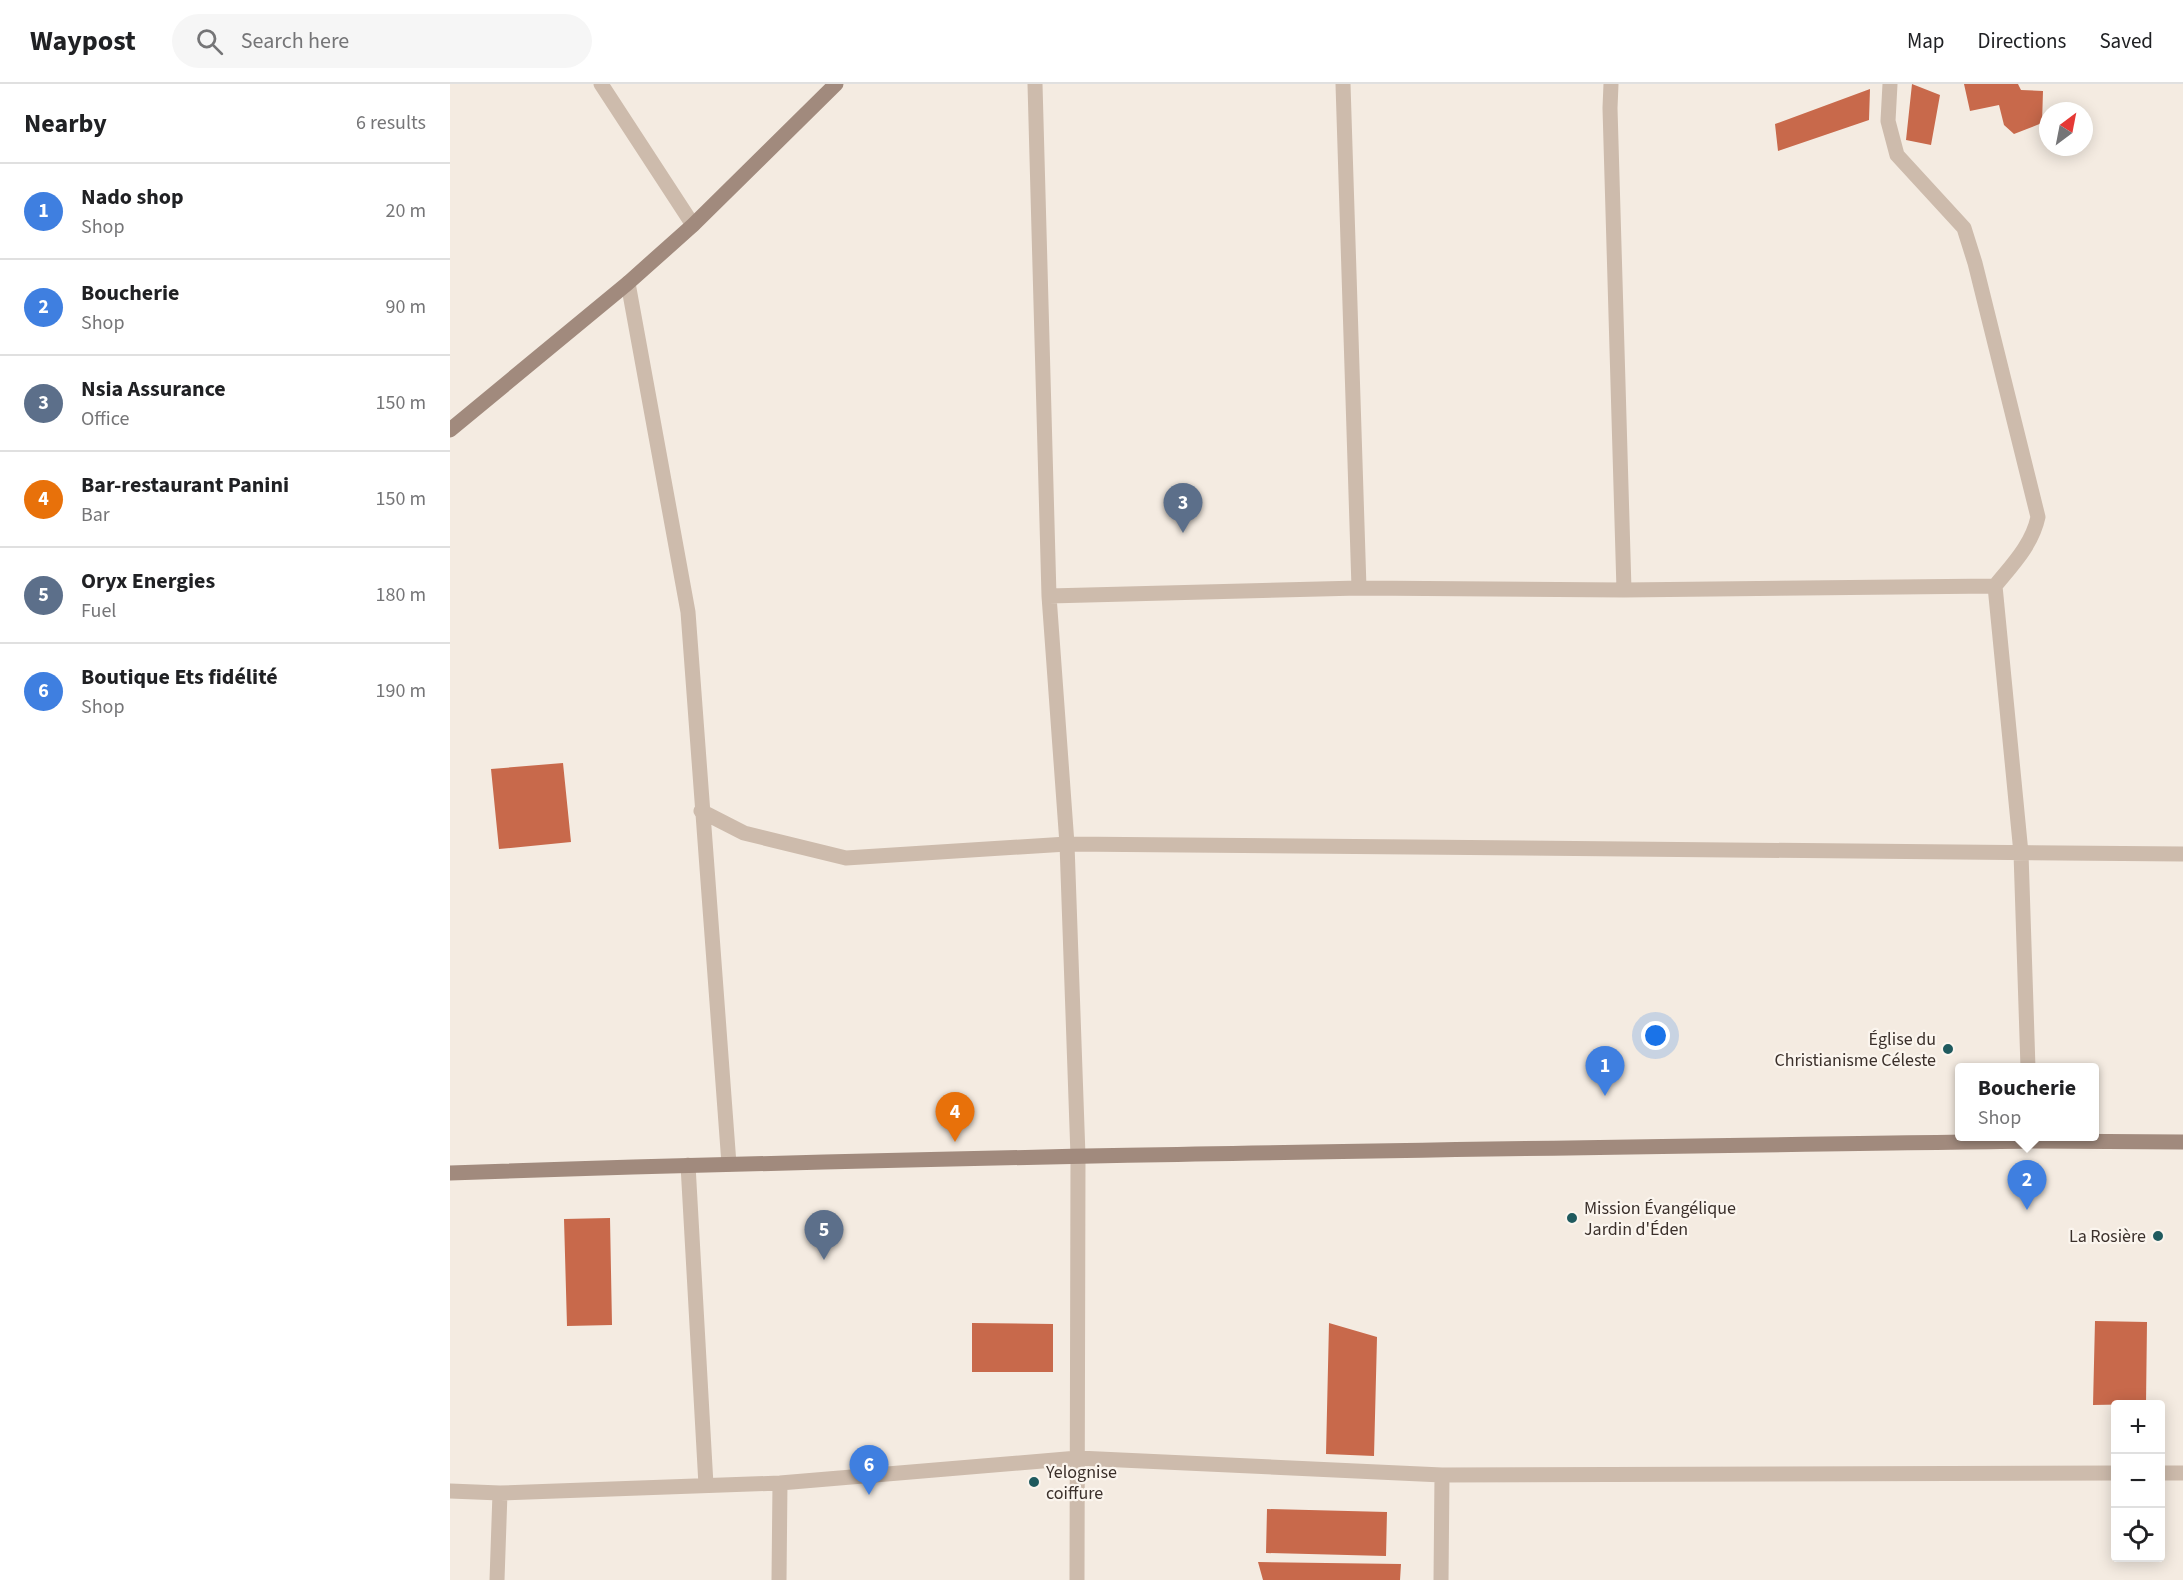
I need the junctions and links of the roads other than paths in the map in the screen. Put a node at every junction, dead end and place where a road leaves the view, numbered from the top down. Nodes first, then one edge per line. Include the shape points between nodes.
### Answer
1 (601, 84) edge
2 (836, 84) edge
3 (1035, 84) edge
4 (1343, 84) edge
5 (1611, 84) edge
6 (1890, 84) edge
7 (693, 225) junction
8 (628, 283) junction
9 (450, 429) edge
10 (1995, 586) junction
11 (1359, 588) junction
12 (1624, 590) junction
13 (1049, 596) junction
14 (701, 811) junction
15 (1067, 844) junction
16 (2021, 853) junction
17 (2183, 854) edge
18 (2028, 1063) edge
19 (1955, 1140) edge
20 (2099, 1140) edge
21 (2183, 1142) edge
22 (1078, 1156) junction
23 (729, 1164) junction
24 (688, 1165) junction
25 (450, 1173) edge
26 (1078, 1458) junction
27 (2111, 1473) edge
28 (2165, 1473) edge
29 (2183, 1473) edge
30 (1442, 1475) junction
31 (780, 1483) junction
32 (706, 1485) junction
33 (450, 1491) edge
34 (500, 1493) junction
35 (497, 1580) edge
36 (779, 1580) edge
37 (1077, 1580) edge
38 (1441, 1580) edge

1 - 7 street
2 - 7 main road
3 - 13 street
4 - 11 street
5 - 12 street
6 - 10 street via 1888,121 1897,155 1964,228 1976,263 2038,517 2036,529 2020,557
7 - 8 main road
8 - 9 main road
8 - 14 street via 688,612
10 - 12 street
10 - 16 street
11 - 12 street
11 - 13 street
13 - 15 street
14 - 15 street via 744,833 846,858
14 - 23 street
15 - 16 street
15 - 22 street
16 - 17 street
16 - 18 street
19 - 22 main road
20 - 21 main road
22 - 23 main road
22 - 26 street
23 - 24 main road
24 - 25 main road
24 - 32 street
26 - 30 street
26 - 31 street
26 - 37 street
27 - 30 street
28 - 29 street
30 - 38 street
31 - 32 street
31 - 36 street
32 - 34 street
33 - 34 street
34 - 35 street

